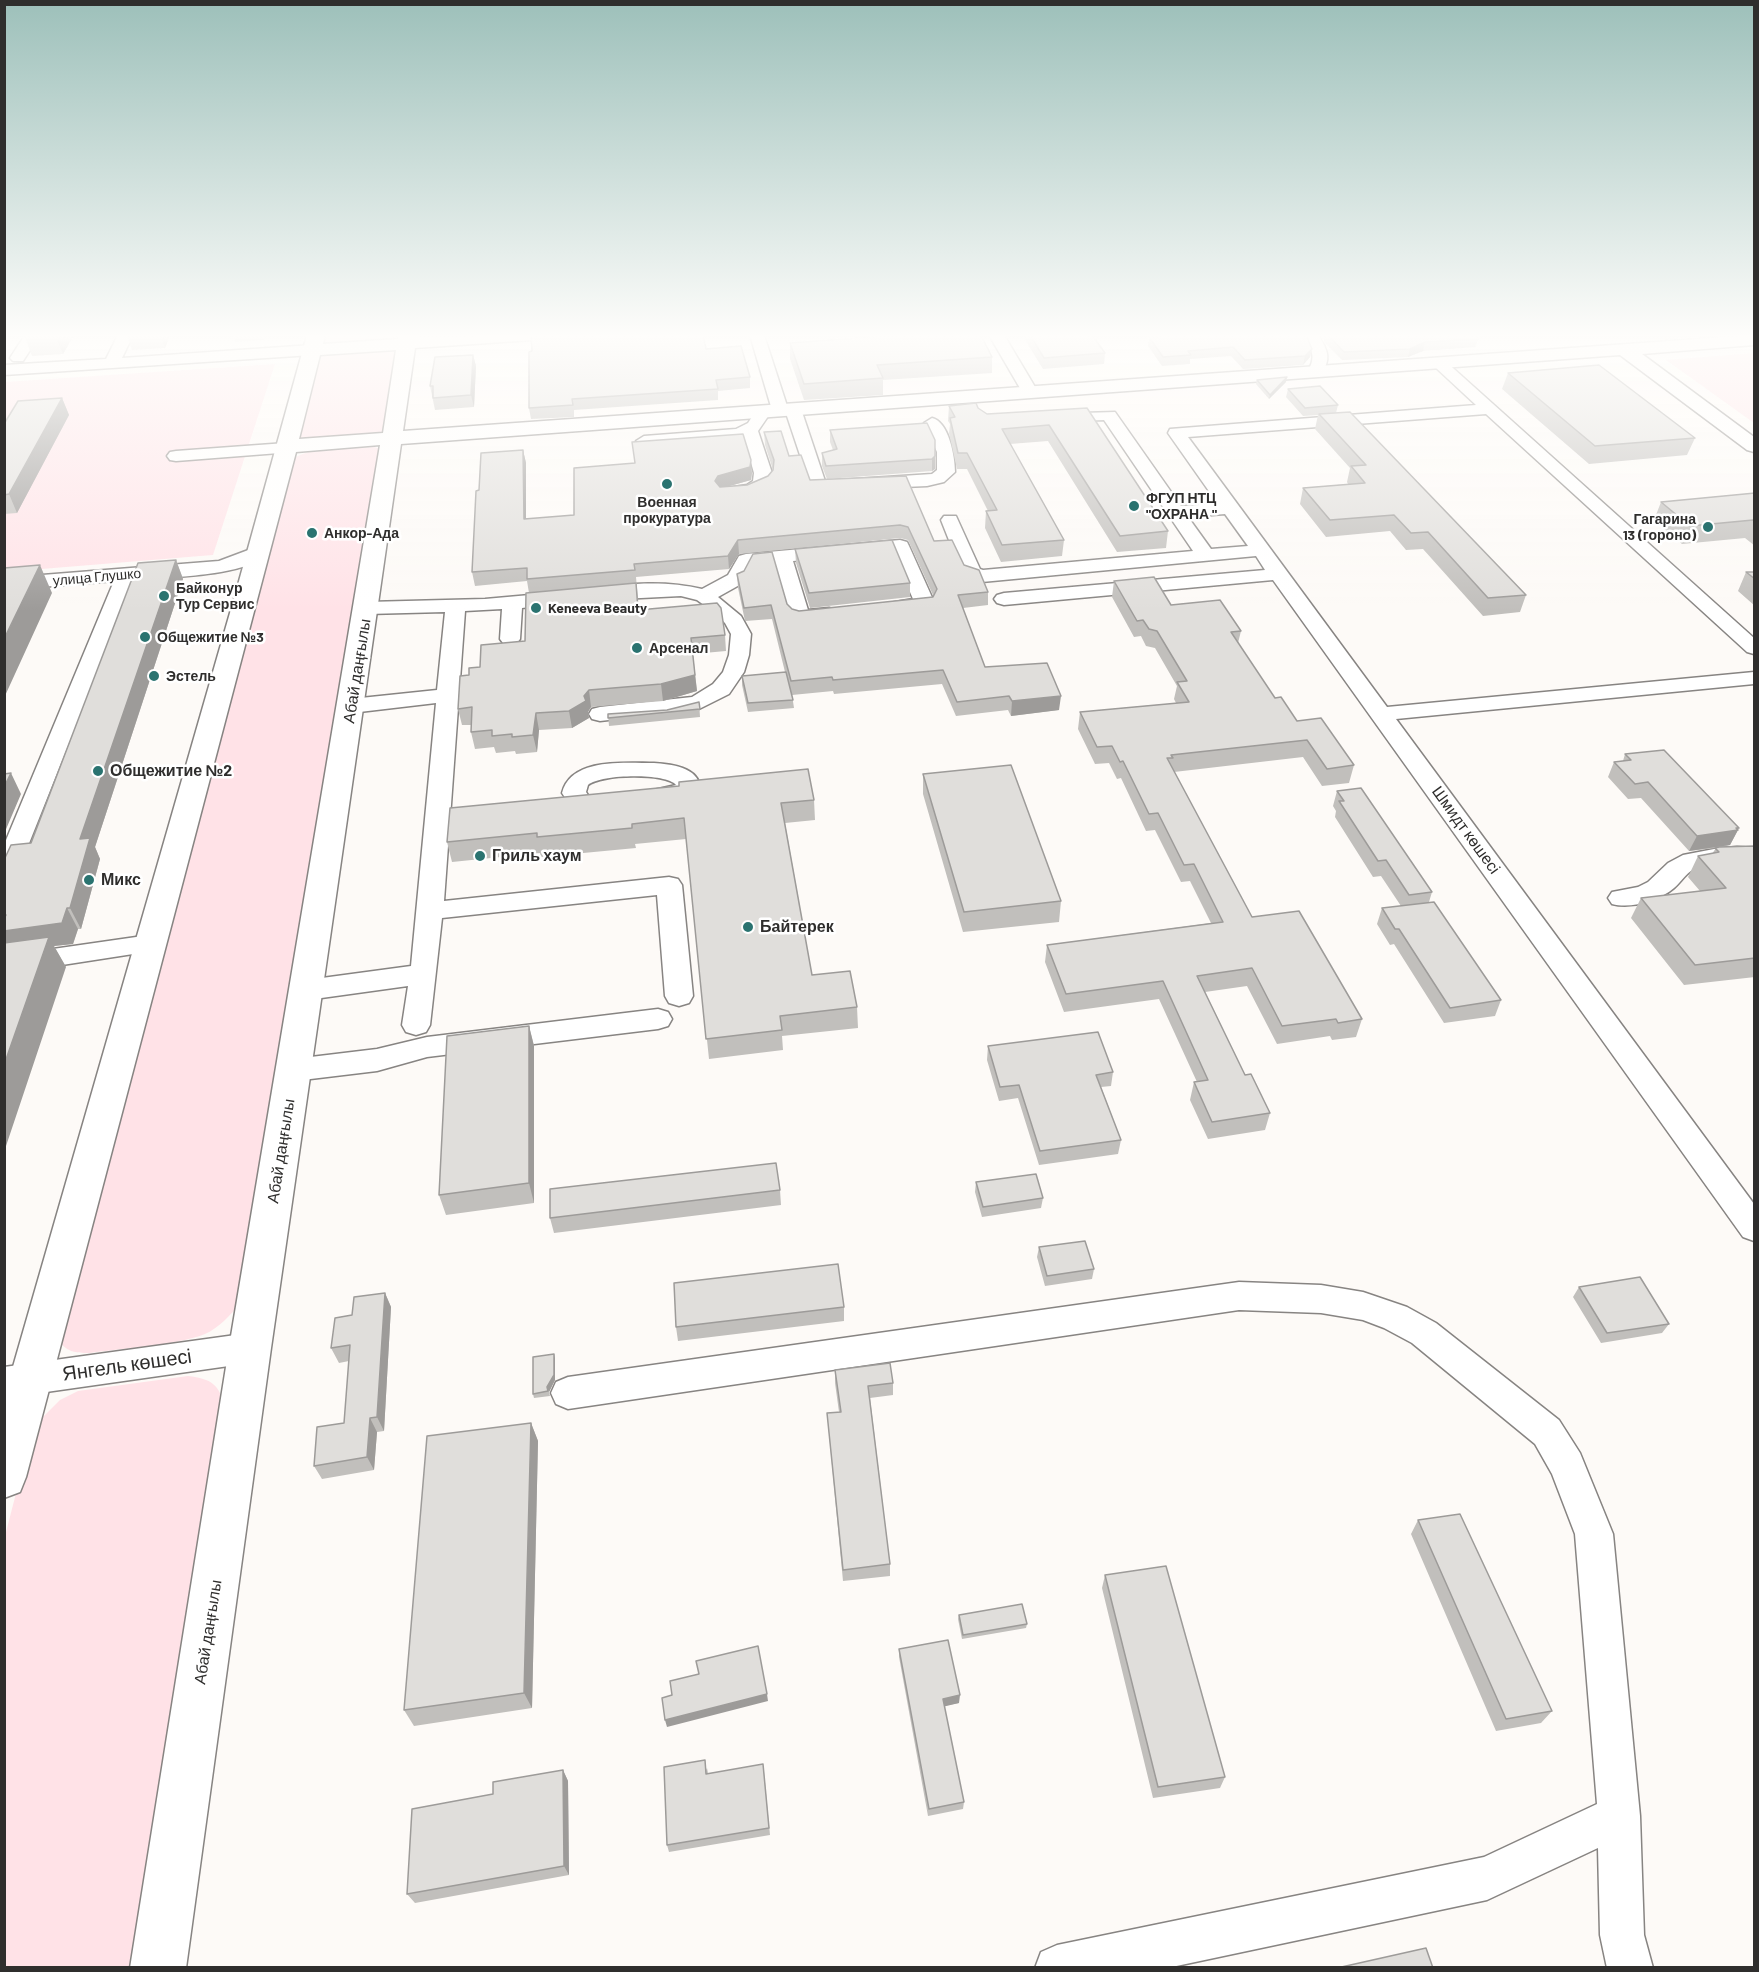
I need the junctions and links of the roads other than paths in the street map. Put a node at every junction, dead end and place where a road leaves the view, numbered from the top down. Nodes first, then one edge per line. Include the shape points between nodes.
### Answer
1 (292, 427) edge
2 (395, 427) edge
3 (550, 427) edge
4 (756, 427) edge
5 (787, 427) edge
6 (934, 427) edge
7 (1117, 427) edge
8 (1264, 427) edge
9 (1510, 427) edge
10 (1728, 427) edge
11 (750, 431) junction
12 (393, 438) junction
13 (644, 441) edge
14 (287, 447) junction
15 (1755, 447) edge
16 (176, 456) dead end
17 (727, 494) edge
18 (1232, 508) junction
19 (1177, 512) junction
20 (950, 520) dead end
21 (1263, 550) junction
22 (259, 552) junction
23 (1206, 556) junction
24 (782, 558) junction
25 (127, 574) junction
26 (1280, 574) junction
27 (4, 585) edge
28 (704, 596) junction
29 (1004, 599) dead end
30 (512, 602) junction
31 (456, 605) junction
32 (367, 608) junction
33 (880, 609) edge
34 (845, 612) edge
35 (510, 639) dead end
36 (1755, 648) edge
37 (1755, 678) edge
38 (446, 695) junction
39 (351, 706) junction
40 (600, 714) dead end
41 (1381, 714) junction
42 (636, 798) edge
43 (557, 804) edge
44 (1755, 856) edge
45 (4, 876) edge
46 (1621, 898) dead end
47 (430, 911) junction
48 (150, 944) junction
49 (4, 965) edge
50 (424, 974) junction
51 (307, 990) junction
52 (679, 996) dead end
53 (658, 1019) dead end
54 (416, 1025) dead end
55 (294, 1070) junction
56 (1755, 1228) edge
57 (250, 1348) junction
58 (18, 1381) edge
59 (568, 1393) dead end
60 (4, 1477) edge
61 (1619, 1816) junction
62 (158, 1968) edge
63 (1057, 1968) edge
64 (1630, 1968) edge

1 - 14 main road
2 - 12 main road, Абай даңғылы
3 - 12 main road
4 - 11 street
5 - 6 street via 818,487 938,478 946,472 946,452
7 - 19 street
8 - 18 street, Шмидт көшесі via 1176,434
9 - 36 street
10 - 15 main road
11 - 13 street
11 - 17 street via 763,473 762,483
12 - 14 main road
12 - 32 main road, Абай даңғылы
14 - 16 street
14 - 22 main road
18 - 19 street
18 - 21 street, Шмидт көшесі
19 - 23 street
20 - 23 street via 972,573 982,576
21 - 23 street
21 - 26 street, Шмидт көшесі
22 - 25 street, улица Глушко via 221,567
22 - 48 main road
24 - 28 street via 746,560 736,579
24 - 33 street via 900,546 925,604
24 - 34 street via 800,617
25 - 27 street, улица Глушко
25 - 45 street
26 - 29 street
26 - 41 street, Шмидт көшесі
28 - 30 street via 665,589
28 - 40 street via 734,620 741,634 733,672 721,689 697,703
30 - 31 street
30 - 35 street
31 - 32 street
31 - 38 street
32 - 39 main road, Абай даңғылы
37 - 41 street
38 - 39 street
38 - 47 street via 451,812
39 - 51 main road, Абай даңғылы
41 - 56 street, Шмидт көшесі
42 - 43 street via 681,792 688,788 688,781 674,772 654,770 594,774 583,777 575,785 574,793 592,801
44 - 46 street via 1690,861 1677,868 1659,888 1642,896
47 - 50 street
47 - 52 street via 669,885
48 - 49 street
48 - 58 main road
50 - 51 street
50 - 54 street
51 - 55 main road, Абай даңғылы
53 - 55 street via 427,1047 377,1060
55 - 57 main road, Абай даңғылы
57 - 58 street, Янгель көшесі
57 - 62 main road, Абай даңғылы
58 - 60 main road
59 - 61 street via 1239,1296 1321,1299 1363,1306 1395,1317 1424,1333 1547,1432 1567,1465 1594,1534
61 - 63 street via 1487,1878
61 - 64 street via 1622,1935

